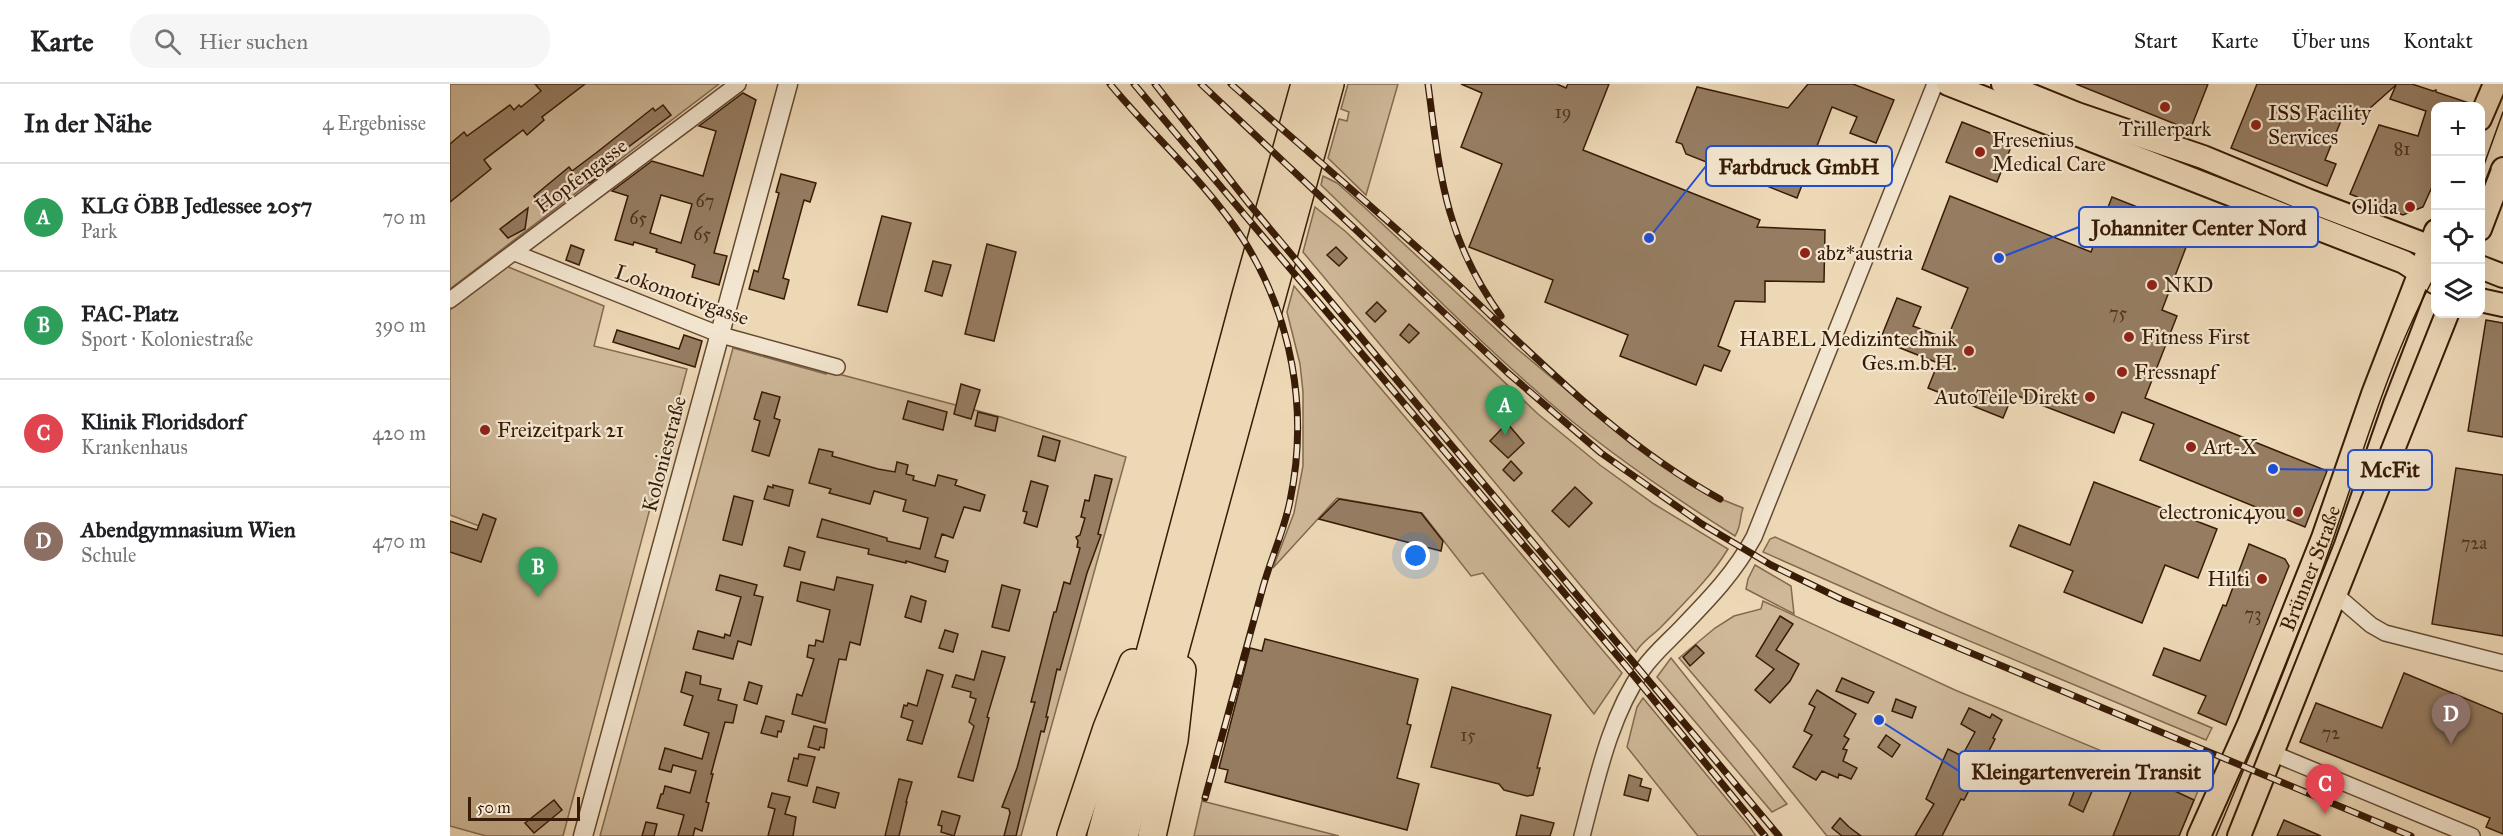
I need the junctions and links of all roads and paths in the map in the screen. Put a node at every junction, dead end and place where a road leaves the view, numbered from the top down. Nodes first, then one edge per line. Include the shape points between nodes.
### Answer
1 (738, 84) edge
2 (788, 84) edge
3 (1305, 84) edge
4 (1330, 84) edge
5 (1935, 84) edge
6 (1948, 84) edge
7 (2003, 84) edge
8 (2494, 84) edge
9 (2485, 108) edge
10 (2503, 169) edge
11 (2485, 218) edge
12 (2431, 241) edge
13 (515, 253) junction
14 (2431, 260) edge
15 (2485, 269) edge
16 (2503, 276) edge
17 (2428, 278) edge
18 (450, 300) edge
19 (2485, 301) edge
20 (2503, 305) edge
21 (2445, 318) edge
22 (721, 335) junction
23 (837, 367) dead end
24 (2335, 594) junction
25 (1174, 611) junction
26 (2503, 663) edge
27 (2272, 753) junction
28 (583, 836) edge
29 (1071, 836) edge
30 (1101, 836) edge
31 (1124, 836) edge
32 (1152, 836) edge
33 (1582, 836) edge
34 (2199, 836) edge
35 (2239, 836) edge
36 (2472, 836) edge

1 - 13 street, Hopfengasse
2 - 22 street, Koloniestraße
3 - 25 highway via 1246,295
4 - 25 highway
5 - 33 street via 1754,537 1739,564 1644,668 1627,695 1611,734
6 - 17 main road via 2404,262
7 - 12 main road via 2203,157 2307,200
8 - 9 main road
10 - 11 main road
13 - 18 street, Hopfengasse
13 - 22 street, Lokomotivgasse
14 - 17 main road, Brünner Straße
15 - 16 main road
17 - 34 main road, Brünner Straße via 2377,384 2323,538 2249,724
19 - 20 main road
21 - 24 main road, Brünner Straße
22 - 23 street, Lokomotivgasse
22 - 28 street, Koloniestraße
24 - 26 street via 2385,633
24 - 27 main road, Brünner Straße
25 - 29 highway via 1136,656
25 - 30 highway
25 - 31 highway
25 - 32 highway via 1181,685 1174,740
27 - 35 main road, Brünner Straße
27 - 36 street

